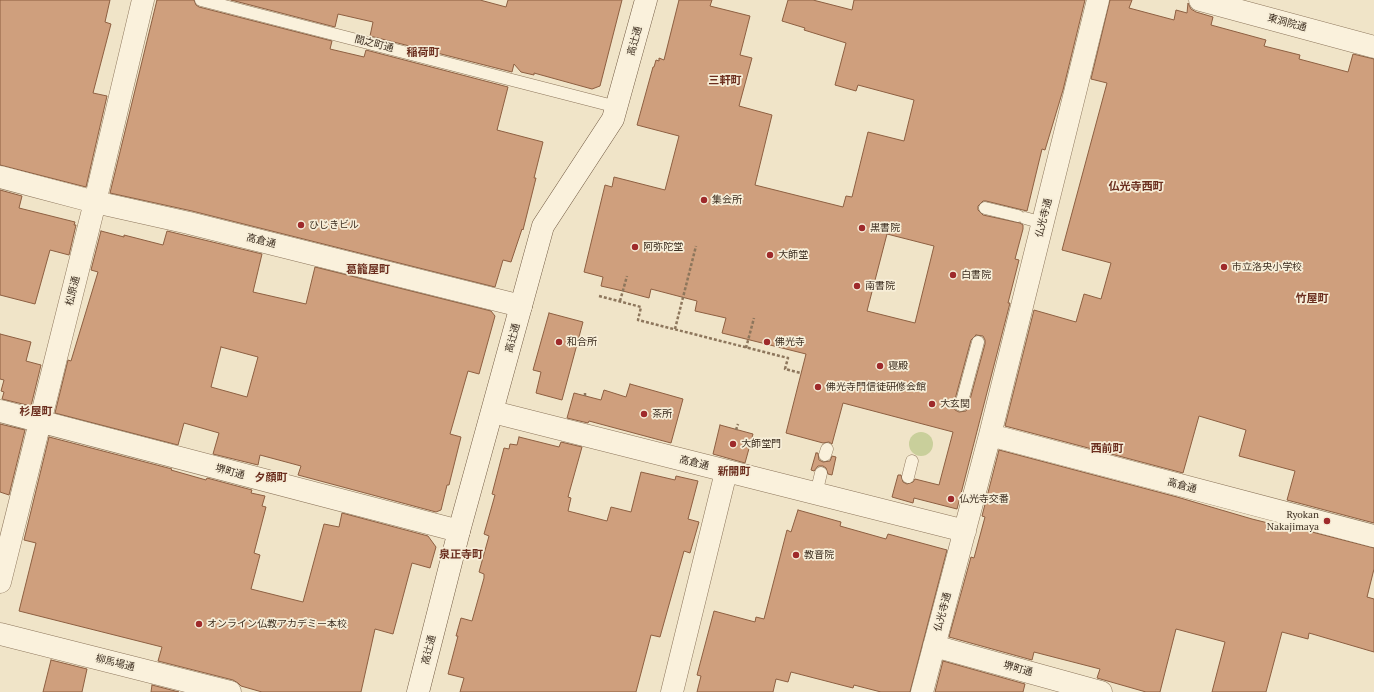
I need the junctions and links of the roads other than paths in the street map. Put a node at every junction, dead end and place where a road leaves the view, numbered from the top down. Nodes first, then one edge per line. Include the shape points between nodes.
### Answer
1 (143, 0) edge
2 (202, 0) edge
3 (646, 0) edge
4 (1098, 0) edge
5 (1200, 0) edge
6 (1374, 47) edge
7 (617, 107) junction
8 (0, 177) edge
9 (95, 202) junction
10 (985, 208) dead end
11 (1029, 219) junction
12 (521, 306) junction
13 (978, 342) dead end
14 (960, 404) dead end
15 (0, 412) edge
16 (493, 412) junction
17 (990, 421) junction
18 (40, 423) junction
19 (912, 461) dead end
20 (726, 472) junction
21 (821, 473) dead end
22 (908, 477) dead end
23 (816, 494) junction
24 (459, 531) junction
25 (965, 531) junction
26 (1374, 536) edge
27 (0, 582) edge
28 (0, 634) edge
29 (934, 646) junction
30 (230, 692) edge
31 (418, 692) edge
32 (672, 692) edge
33 (922, 692) edge
34 (1101, 692) edge

1 - 9 street, 松原通
2 - 7 lane, 間之町通
3 - 7 street, 高辻通
4 - 11 street, 仏光寺通
5 - 6 street, 東洞院通
7 - 12 street, 高辻通 via 613,119 543,226
8 - 9 street, 高倉通
9 - 12 street, 高倉通
9 - 18 street, 松原通
10 - 11 lane
11 - 17 street, 仏光寺通
12 - 16 street, 高辻通
13 - 14 lane
15 - 18 street, 堺町通
16 - 20 street, 高倉通
16 - 24 street, 高辻通
17 - 25 street, 仏光寺通
17 - 26 street, 高倉通
18 - 24 street, 堺町通
18 - 27 street, 松原通
19 - 22 lane
20 - 23 street, 高倉通
20 - 32 street
21 - 23 lane
23 - 25 street, 高倉通 via 900,508
24 - 31 street, 高辻通
25 - 29 street, 仏光寺通
28 - 30 street, 柳馬場通
29 - 33 street, 仏光寺通
29 - 34 street, 堺町通

